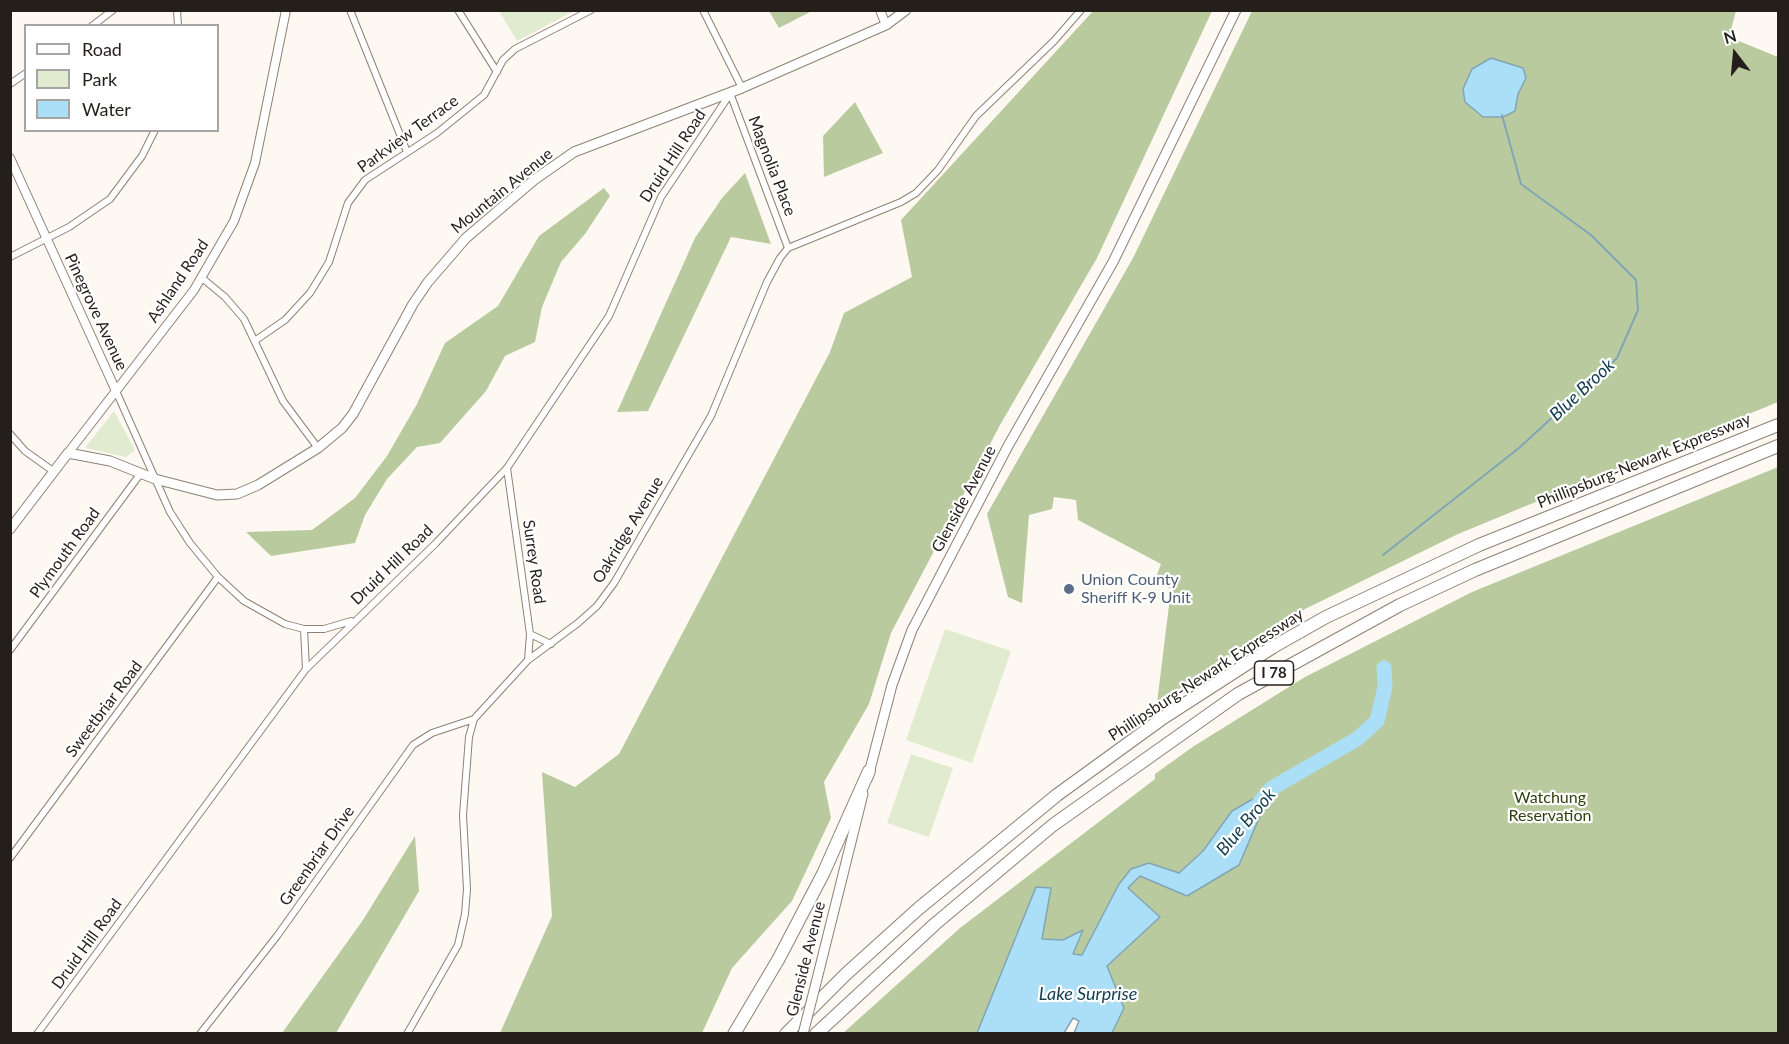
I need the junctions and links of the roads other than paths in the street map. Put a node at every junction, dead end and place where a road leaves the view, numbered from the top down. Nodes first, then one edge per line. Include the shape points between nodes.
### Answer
1 (112, 10) edge
2 (286, 10) edge
3 (350, 10) edge
4 (458, 10) edge
5 (591, 10) edge
6 (703, 10) edge
7 (880, 10) edge
8 (906, 10) edge
9 (1081, 10) edge
10 (1236, 10) edge
11 (94, 24) edge
12 (886, 25) junction
13 (497, 72) junction
14 (24, 74) edge
15 (10, 84) edge
16 (742, 88) junction
17 (730, 93) junction
18 (154, 132) edge
19 (407, 153) junction
20 (10, 158) edge
21 (47, 240) junction
22 (788, 248) junction
23 (10, 257) edge
24 (202, 278) junction
25 (256, 340) junction
26 (116, 391) junction
27 (1779, 424) edge
28 (10, 434) edge
29 (1779, 446) edge
30 (318, 448) junction
31 (68, 453) junction
32 (507, 468) junction
33 (53, 471) junction
34 (141, 473) junction
35 (155, 478) junction
36 (10, 529) edge
37 (218, 577) junction
38 (355, 620) junction
39 (304, 629) junction
40 (530, 634) junction
41 (551, 644) junction
42 (10, 650) edge
43 (528, 660) junction
44 (306, 669) junction
45 (474, 719) junction
46 (869, 771) junction
47 (10, 858) edge
48 (37, 1034) edge
49 (200, 1034) edge
50 (406, 1034) edge
51 (734, 1034) edge
52 (786, 1034) edge
53 (802, 1034) edge
54 (816, 1034) edge

1 - 11 street
2 - 24 street, Ashland Road via 255,163 234,221
3 - 19 street
4 - 13 street
5 - 13 street, Parkview Terrace via 515,49
6 - 16 street
7 - 12 street
8 - 12 main road, Mountain Avenue
9 - 22 street via 982,110 916,193
10 - 46 main road, Glenside Avenue via 1109,270 1008,446 912,630 892,685
12 - 16 main road, Mountain Avenue
13 - 19 street, Parkview Terrace via 483,95
14 - 15 street
16 - 17 main road, Mountain Avenue
17 - 22 street, Magnolia Place
17 - 30 main road, Mountain Avenue via 574,152 487,219 428,282 348,422
17 - 32 street, Druid Hill Road via 661,197 609,316
18 - 21 street via 142,156 110,199
19 - 25 street, Parkview Terrace via 359,187 344,211 320,278 292,313
20 - 21 street, Pinegrove Avenue
21 - 23 street
21 - 26 street, Pinegrove Avenue
22 - 41 street, Oakridge Avenue via 766,282 711,416 614,583 597,606
24 - 25 street via 235,308
24 - 26 street, Ashland Road
25 - 30 street via 283,401
26 - 31 street, Ashland Road
26 - 35 street, Pinegrove Avenue
27 - 52 highway, Phillipsburg-Newark Expressway / I 78 via 1479,545 1326,617 1273,647 1163,718 1049,802 918,909
28 - 33 street via 25,451
29 - 54 highway, Phillipsburg-Newark Expressway / I 78 via 1443,585 1306,654 1238,694 1053,825 935,924
30 - 35 main road, Mountain Avenue via 258,485 231,496
31 - 33 main road, Ashland Road
31 - 34 main road, Mountain Avenue via 110,461
32 - 38 street, Druid Hill Road
32 - 40 street, Surrey Road
33 - 36 main road, Ashland Road
34 - 35 main road, Mountain Avenue
34 - 42 street, Plymouth Road
35 - 37 street, Pinegrove Avenue via 189,543
37 - 39 street, Pinegrove Avenue via 265,614
37 - 47 street, Sweetbriar Road
38 - 39 street
38 - 44 street, Druid Hill Road
39 - 44 street
40 - 41 street
40 - 43 street, Surrey Road
41 - 43 street, Oakridge Avenue
43 - 45 street, Oakridge Avenue
44 - 48 street, Druid Hill Road
45 - 49 street, Greenbriar Drive via 432,733 413,745 277,936
45 - 50 street via 463,815 465,914 458,945
46 - 51 highway via 823,874
46 - 53 main road, Glenside Avenue, bridge

